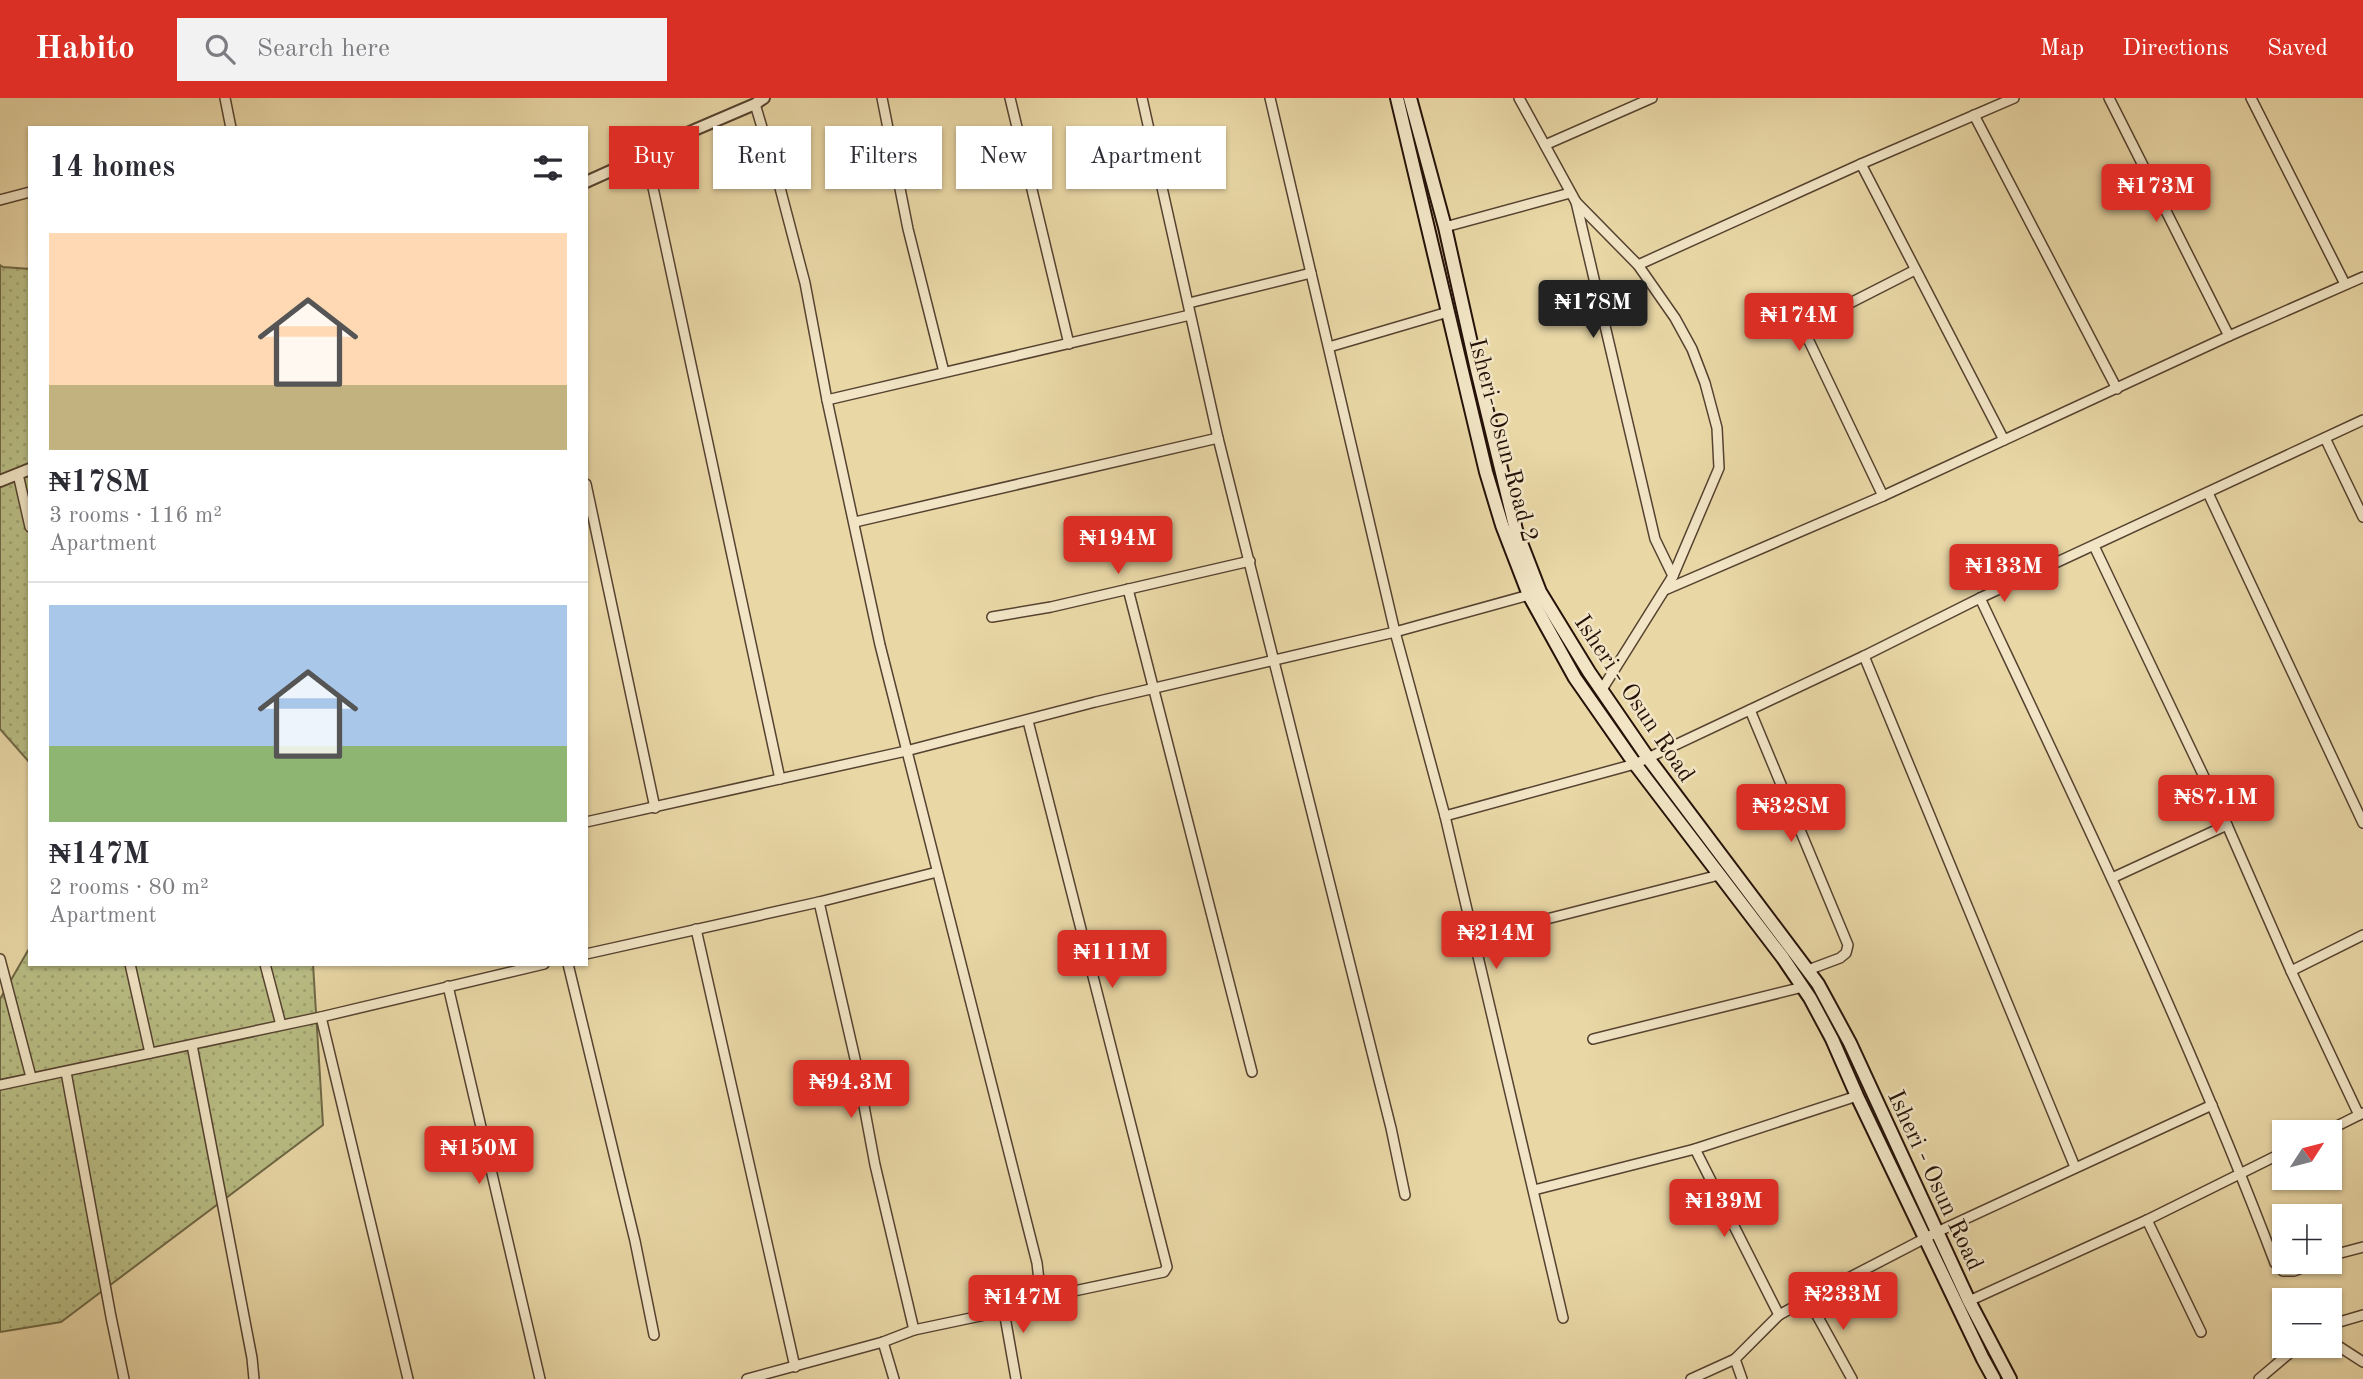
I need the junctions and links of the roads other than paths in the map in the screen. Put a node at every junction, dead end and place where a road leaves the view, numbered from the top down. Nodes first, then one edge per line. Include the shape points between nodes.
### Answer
1 (225, 98) edge
2 (882, 98) edge
3 (1010, 98) edge
4 (1142, 98) edge
5 (1270, 98) edge
6 (1397, 98) edge
7 (1410, 98) edge
8 (1519, 98) edge
9 (1652, 98) edge
10 (2014, 98) edge
11 (2109, 98) edge
12 (2251, 98) edge
13 (760, 101) edge
14 (1974, 115) junction
15 (231, 126) edge
16 (699, 128) edge
17 (1545, 145) junction
18 (1861, 164) junction
19 (609, 172) edge
20 (588, 181) edge
21 (653, 189) edge
22 (28, 193) edge
23 (1570, 193) junction
24 (0, 200) edge
25 (1576, 202) junction
26 (1445, 227) junction
27 (1638, 265) junction
28 (1915, 270) junction
29 (1311, 273) junction
30 (2363, 277) edge
31 (2345, 284) junction
32 (1189, 303) junction
33 (1448, 312) junction
34 (1190, 315) junction
35 (2229, 336) junction
36 (1069, 344) junction
37 (1329, 347) junction
38 (944, 372) junction
39 (2117, 389) junction
40 (827, 400) junction
41 (2363, 421) edge
42 (1218, 438) junction
43 (2325, 438) junction
44 (2004, 440) junction
45 (28, 469) edge
46 (18, 474) junction
47 (0, 481) edge
48 (588, 493) edge
49 (2208, 493) junction
50 (1883, 496) junction
51 (2363, 517) edge
52 (28, 518) edge
53 (855, 522) junction
54 (2094, 546) junction
55 (1250, 561) junction
56 (1674, 576) junction
57 (1128, 589) junction
58 (1667, 589) junction
59 (1529, 595) junction
60 (1980, 598) junction
61 (992, 617) dead end
62 (1395, 632) junction
63 (1864, 656) junction
64 (1275, 661) junction
65 (1153, 691) junction
66 (1601, 691) junction
67 (1751, 710) junction
68 (1028, 721) junction
69 (906, 751) junction
70 (1648, 758) junction
71 (1635, 764) junction
72 (780, 779) junction
73 (655, 808) junction
74 (2361, 812) edge
75 (1445, 816) junction
76 (588, 822) edge
77 (2363, 823) edge
78 (2227, 825) junction
79 (937, 872) junction
80 (1719, 875) junction
81 (2112, 878) junction
82 (819, 902) junction
83 (1535, 922) dead end
84 (696, 929) junction
85 (2363, 935) edge
86 (588, 954) edge
87 (0, 959) edge
88 (130, 966) edge
89 (266, 966) edge
90 (535, 966) edge
91 (568, 966) edge
92 (1808, 970) junction
93 (2291, 971) junction
94 (448, 986) junction
95 (1803, 987) junction
96 (321, 1017) junction
97 (281, 1024) junction
98 (1593, 1039) dead end
99 (192, 1045) junction
100 (150, 1053) junction
101 (66, 1072) junction
102 (1252, 1072) dead end
103 (31, 1077) junction
104 (0, 1085) edge
105 (1857, 1096) junction
106 (2212, 1105) junction
107 (2361, 1114) edge
108 (2342, 1124) edge
109 (1695, 1149) junction
110 (2272, 1159) edge
111 (2075, 1167) junction
112 (2241, 1174) junction
113 (1534, 1190) junction
114 (1405, 1195) dead end
115 (2147, 1220) junction
116 (1931, 1235) junction
117 (2363, 1247) edge
118 (2342, 1253) edge
119 (2272, 1255) edge
120 (1041, 1298) junction
121 (1808, 1299) junction
122 (1969, 1301) junction
123 (1004, 1311) junction
124 (1779, 1315) junction
125 (2363, 1315) edge
126 (1563, 1318) dead end
127 (2342, 1321) edge
128 (914, 1330) junction
129 (2201, 1332) dead end
130 (654, 1335) dead end
131 (883, 1342) junction
132 (2342, 1348) edge
133 (2284, 1358) edge
134 (1735, 1359) junction
135 (2363, 1362) edge
136 (795, 1367) junction
137 (124, 1379) edge
138 (254, 1379) edge
139 (408, 1379) edge
140 (540, 1379) edge
141 (747, 1379) edge
142 (894, 1379) edge
143 (1016, 1379) edge
144 (1691, 1379) edge
145 (1742, 1379) edge
146 (1852, 1379) edge
147 (1994, 1379) edge
148 (2010, 1379) edge
149 (2259, 1379) edge

1 - 15 street
2 - 38 street via 908,229
3 - 36 street
4 - 32 street
5 - 29 street
6 - 33 main road, Isheri- Osun Road 2
7 - 26 main road, Isheri - Osun Road
8 - 17 street
9 - 17 street
10 - 14 street
11 - 35 street
12 - 31 street
13 - 16 street
13 - 40 street via 805,282
14 - 18 street
14 - 39 street
17 - 23 street
18 - 27 street
18 - 28 street
19 - 20 street
21 - 72 street
22 - 24 street
23 - 25 street
23 - 26 street
25 - 27 street
25 - 56 street via 1655,539
26 - 66 main road, Isheri - Osun Road via 1516,530 1540,592
27 - 56 street via 1692,349 1717,428 1719,468
28 - 44 street
28 - 50 street via 1811,323 1807,330
29 - 32 street
29 - 37 street
30 - 31 street
31 - 35 street
32 - 34 street
33 - 37 street
33 - 59 main road, Isheri- Osun Road 2 via 1486,472
34 - 36 street
34 - 42 street
35 - 39 street
36 - 38 street
37 - 62 street
38 - 40 street
39 - 44 street
40 - 53 street
41 - 43 street
42 - 53 street
42 - 55 street
43 - 49 street
43 - 51 street
44 - 50 street
45 - 46 street
46 - 47 street
46 - 52 street
48 - 73 street
49 - 54 street
49 - 74 street
50 - 58 street
53 - 69 street
54 - 60 street
54 - 78 street
55 - 57 street
55 - 64 street
56 - 58 street
57 - 61 street
57 - 65 street
58 - 66 street
59 - 62 street
59 - 71 main road, Isheri- Osun Road 2 via 1575,678
60 - 63 street
60 - 81 street
62 - 64 street
62 - 75 street
63 - 67 street
63 - 111 street
64 - 65 street
64 - 114 street
65 - 68 street
65 - 102 street
66 - 70 main road, Isheri - Osun Road
67 - 70 street
67 - 92 street via 1847,945 1840,958
68 - 69 street
68 - 120 street via 1167,1267 1164,1272
69 - 72 street
69 - 79 street
70 - 71 street
70 - 92 main road, Isheri - Osun Road
71 - 75 street
71 - 80 main road, Isheri- Osun Road 2
72 - 73 street
73 - 76 street
74 - 77 street
75 - 113 street
78 - 81 street
78 - 93 street
79 - 82 street
79 - 120 street via 1037,1262
80 - 83 street
80 - 95 main road, Isheri- Osun Road 2
81 - 106 street
82 - 84 street
82 - 128 street
84 - 86 street
84 - 136 street
85 - 93 street
87 - 103 street
88 - 100 street
89 - 97 street
90 - 94 street
91 - 130 street
92 - 116 main road, Isheri - Osun Road via 1850,1043
93 - 107 street
94 - 96 street
94 - 140 street
95 - 98 street
95 - 105 main road, Isheri- Osun Road 2
96 - 97 street
96 - 139 street
97 - 99 street
99 - 100 street
99 - 138 street
100 - 101 street
101 - 103 street
101 - 137 street
103 - 104 street
105 - 109 street
105 - 116 main road, Isheri- Osun Road 2
106 - 111 street
106 - 112 street
107 - 108 street
109 - 113 street
109 - 124 street
110 - 112 street
111 - 116 street
112 - 115 street
112 - 119 street
113 - 126 street
115 - 122 street
115 - 129 street
116 - 121 street
116 - 122 main road, Isheri - Osun Road
116 - 147 main road, Isheri- Osun Road 2
117 - 118 street
120 - 123 street
121 - 124 street
121 - 146 street
122 - 148 main road, Isheri - Osun Road
123 - 128 street
123 - 143 street
124 - 134 street
125 - 127 street
128 - 131 street
131 - 136 street
131 - 142 street
132 - 135 street
133 - 149 street
134 - 144 street
134 - 145 street
136 - 141 street

